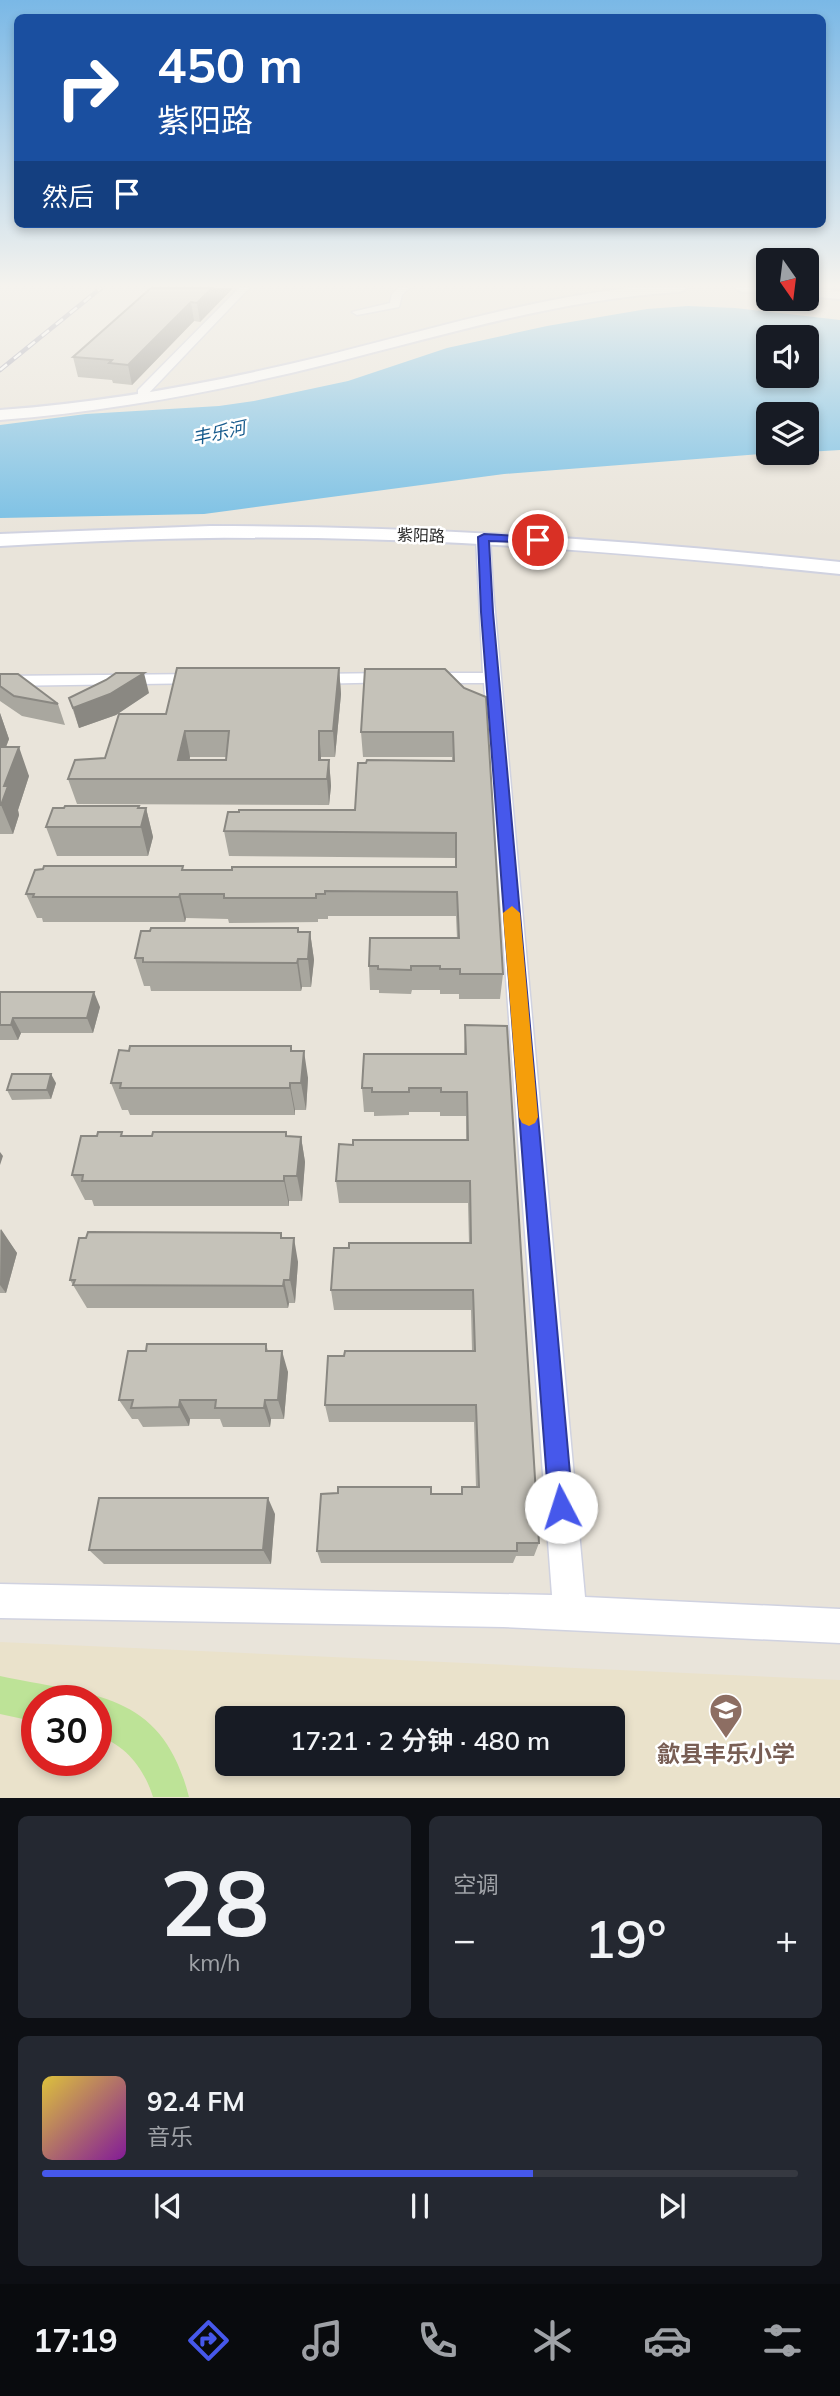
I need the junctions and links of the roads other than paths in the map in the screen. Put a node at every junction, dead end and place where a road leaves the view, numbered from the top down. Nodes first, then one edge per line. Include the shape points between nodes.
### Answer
1 (162, 372) edge
2 (254, 372) edge
3 (277, 372) edge
4 (142, 393) junction
5 (0, 412) edge
6 (0, 526) edge
7 (484, 537) junction
8 (0, 540) edge
9 (840, 559) edge
10 (840, 568) edge
11 (492, 678) junction
12 (219, 679) edge
13 (301, 679) edge
14 (0, 681) edge
15 (0, 1601) edge
16 (570, 1614) junction
17 (840, 1626) edge

1 - 4 street
2 - 4 street
3 - 5 street via 53,411
4 - 5 street
6 - 9 street, 紫阳路 via 418,526 609,536
7 - 8 street, 紫阳路 via 111,534
7 - 10 street, 紫阳路
7 - 11 street
11 - 13 street
11 - 16 street
12 - 14 street
15 - 16 street
16 - 17 street

